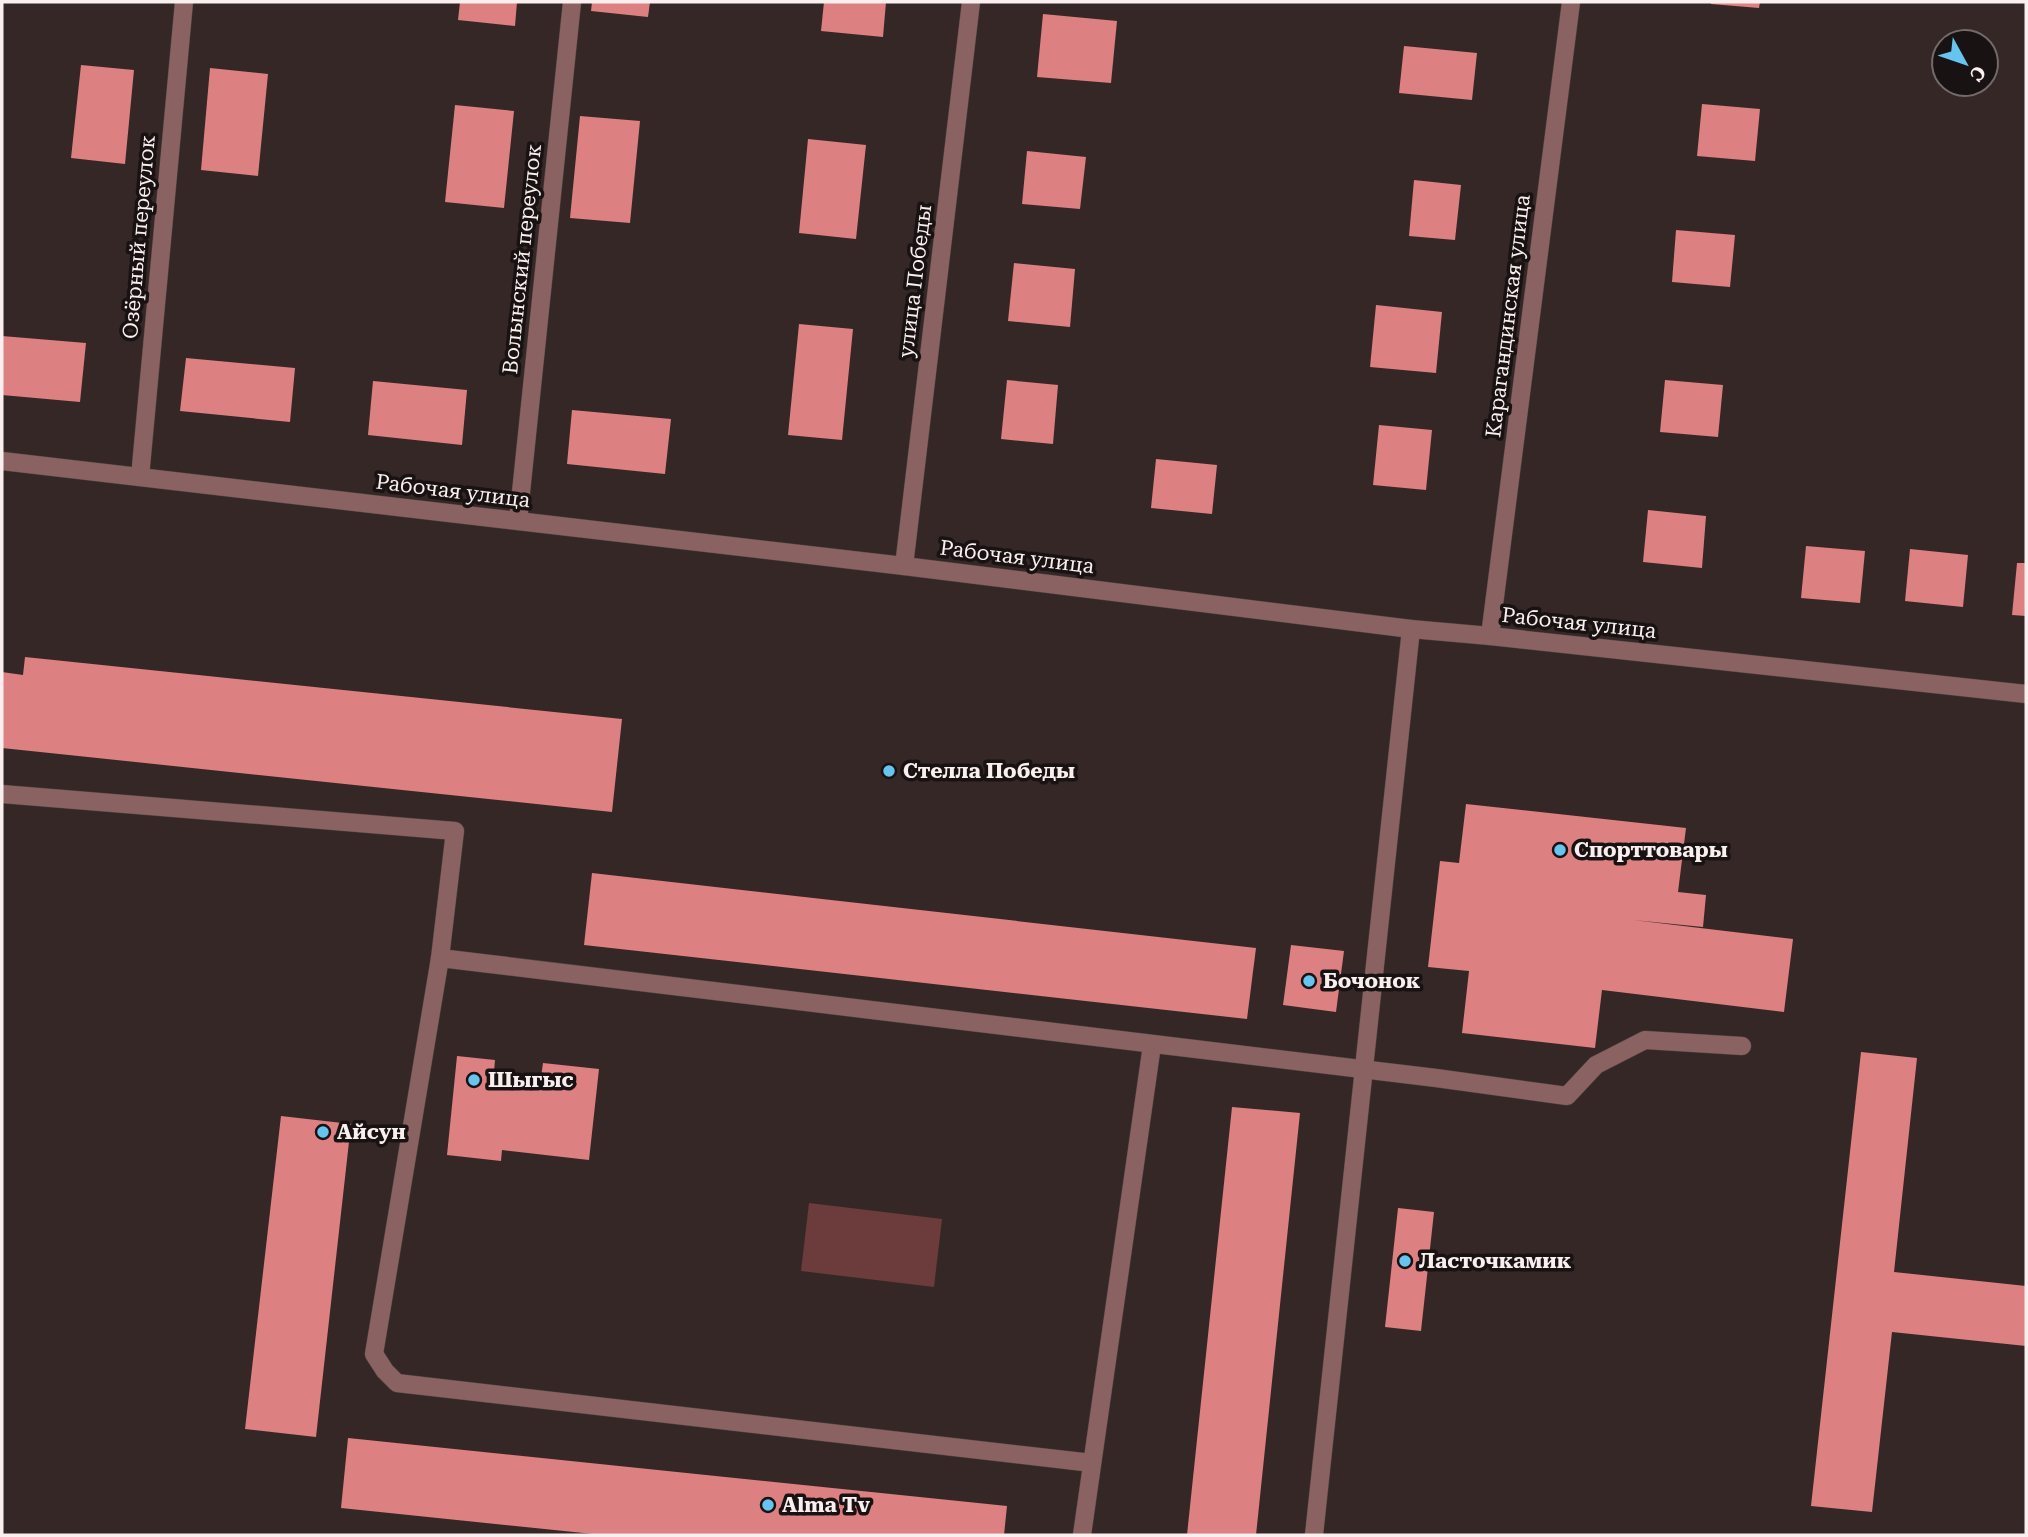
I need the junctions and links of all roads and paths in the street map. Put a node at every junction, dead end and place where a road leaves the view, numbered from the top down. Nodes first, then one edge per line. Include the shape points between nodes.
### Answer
1 (184, 2) edge
2 (572, 2) edge
3 (971, 2) edge
4 (1571, 2) edge
5 (2, 461) edge
6 (139, 477) junction
7 (518, 521) junction
8 (904, 566) junction
9 (1411, 629) junction
10 (1490, 636) junction
11 (2026, 694) edge
12 (2, 794) edge
13 (440, 958) junction
14 (1152, 1045) junction
15 (1742, 1046) dead end
16 (1363, 1070) junction
17 (1092, 1463) junction
18 (1082, 1535) edge
19 (1314, 1535) edge

1 - 6 street, Озёрный переулок
2 - 7 street, Волынский переулок
3 - 8 street, улица Победы
4 - 10 street, Карагандинская улица
5 - 6 street, Рабочая улица
6 - 7 street, Рабочая улица
7 - 8 street, Рабочая улица
8 - 9 street, Рабочая улица
9 - 10 street, Рабочая улица
9 - 16 street
10 - 11 street, Рабочая улица
12 - 13 street via 455,831
13 - 14 street
13 - 17 street via 374,1354 397,1383
14 - 16 street
14 - 17 street
15 - 16 street via 1645,1040 1596,1065 1567,1096
16 - 19 street
17 - 18 street

